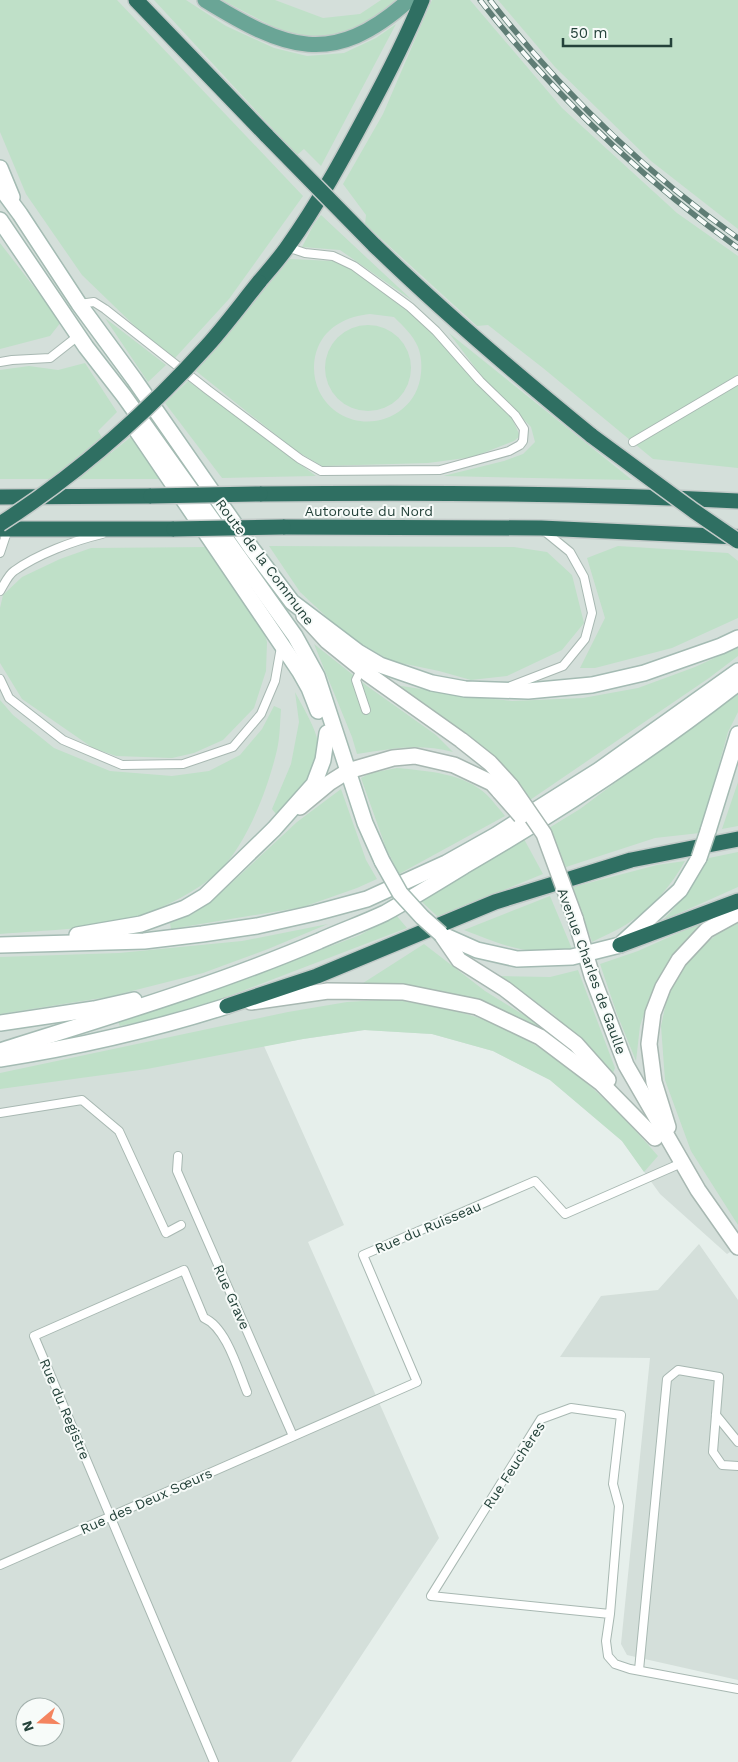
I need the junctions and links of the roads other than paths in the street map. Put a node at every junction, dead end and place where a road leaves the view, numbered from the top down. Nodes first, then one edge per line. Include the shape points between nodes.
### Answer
1 (136, 0) edge
2 (205, 0) edge
3 (409, 0) edge
4 (422, 0) edge
5 (0, 168) edge
6 (0, 187) edge
7 (20, 214) junction
8 (0, 220) edge
9 (287, 247) junction
10 (79, 304) junction
11 (82, 341) junction
12 (0, 362) edge
13 (738, 380) edge
14 (633, 442) dead end
15 (0, 497) edge
16 (738, 501) edge
17 (3, 527) edge
18 (541, 528) junction
19 (121, 529) junction
20 (738, 537) edge
21 (738, 541) edge
22 (0, 553) edge
23 (0, 591) edge
24 (292, 602) junction
25 (738, 638) edge
26 (281, 643) junction
27 (362, 670) junction
28 (738, 671) edge
29 (0, 679) edge
30 (738, 683) edge
31 (500, 691) junction
32 (366, 710) dead end
33 (326, 734) junction
34 (738, 734) edge
35 (341, 748) junction
36 (348, 771) junction
37 (505, 789) junction
38 (274, 829) junction
39 (738, 839) edge
40 (554, 865) joint
41 (738, 900) edge
42 (738, 913) edge
43 (441, 934) junction
44 (22, 944) junction
45 (0, 945) edge
46 (620, 945) junction
47 (585, 955) junction
48 (227, 977) junction
49 (227, 1006) junction
50 (0, 1023) edge
51 (0, 1051) edge
52 (0, 1058) edge
53 (0, 1113) edge
54 (655, 1138) junction
55 (178, 1156) dead end
56 (677, 1160) junction
57 (181, 1226) dead end
58 (738, 1247) edge
59 (247, 1392) dead end
60 (716, 1415) junction
61 (293, 1436) junction
62 (738, 1442) edge
63 (738, 1466) edge
64 (111, 1516) junction
65 (0, 1565) edge
66 (610, 1614) junction
67 (639, 1670) junction
68 (738, 1689) edge
69 (214, 1762) edge

1 - 21 highway, bridge via 374,245 448,314 592,436
2 - 3 main road via 244,24 272,36 301,44 320,45 339,42 369,30
4 - 9 highway via 348,148 313,210
5 - 7 main road, Route de la Commune
6 - 7 main road, Route de la Commune
7 - 10 main road, Route de la Commune
8 - 11 main road
9 - 10 lane via 333,256 354,266 410,307 515,415 524,429 520,445 510,452 440,470 321,471 231,408 105,309 94,302
9 - 17 highway, bridge via 207,346 146,409 85,463
10 - 24 main road, Route de la Commune
11 - 12 lane via 50,358
11 - 26 main road via 118,404
11 - 35 main road via 295,636 316,676
13 - 14 lane
15 - 16 highway, Autoroute du Nord, bridge via 503,494
17 - 19 highway, Autoroute du Nord
17 - 22 lane
18 - 19 highway, Autoroute du Nord, bridge
18 - 20 highway, Autoroute du Nord
18 - 31 lane via 570,552 584,577 592,613 585,639 562,666
19 - 23 lane via 82,539 48,553 12,572
24 - 27 main road, Route de la Commune via 326,641
24 - 31 main road via 328,631 380,665 432,684
25 - 31 main road via 644,673 592,685
26 - 29 lane via 275,681 261,714 233,747 183,764 122,765 64,740 9,698
26 - 33 main road via 310,688
27 - 32 lane via 356,680
27 - 37 main road, Route de la Commune via 490,763
28 - 44 main road via 599,770 496,835 446,863 367,899 257,926 202,934 144,941
30 - 48 main road via 580,796 384,913
33 - 35 main road
33 - 38 main road via 323,760 314,784
34 - 46 main road, bridge via 699,858 680,890
35 - 36 main road
36 - 37 main road via 392,758 415,756 454,765
36 - 38 main road via 329,782
36 - 43 main road, bridge via 365,823 400,893
37 - 40 main road, Route de la Commune, bridge via 544,834
38 - 44 main road via 205,896 185,908 141,924
39 - 49 highway via 631,860 495,902 317,976
40 - 47 main road, Avenue Charles de Gaulle, bridge via 575,918
41 - 46 highway
42 - 56 main road, Avenue Charles de Gaulle via 707,930 679,960 653,1013 649,1044 654,1082
43 - 47 main road via 477,950 517,959
43 - 54 main road, Avenue Charles de Gaulle via 459,960 505,989 576,1044
44 - 45 main road
46 - 47 main road
47 - 56 main road, Avenue Charles de Gaulle via 626,1065
48 - 50 main road via 94,1009
48 - 51 main road
49 - 52 main road, Avenue Charles de Gaulle via 105,1040
49 - 54 main road, Avenue Charles de Gaulle via 328,991 403,992 477,1007 540,1037 601,1083
53 - 57 lane via 82,1100 120,1131 166,1233
54 - 56 main road, Avenue Charles de Gaulle
55 - 61 lane, Rue Grave via 176,1171
56 - 58 main road, Avenue Charles de Gaulle
56 - 61 lane, Rue du Ruisseau via 565,1214 536,1181 363,1255 417,1382
59 - 64 lane, Rue du Registre via 223,1336 211,1321 204,1318 184,1270 34,1336
60 - 62 lane
60 - 63 lane via 713,1452 722,1465
60 - 67 lane via 719,1377 678,1370 667,1379
61 - 64 lane, Rue des Deux Sœurs
64 - 65 lane, Rue des Deux Sœurs
64 - 69 lane, Rue du Registre
66 - 66 lane, Rue Feuchères via 619,1506 612,1484 621,1415 571,1408 541,1419 431,1596
66 - 67 lane, Rue Feuchères via 606,1641 608,1656 615,1664
67 - 68 lane, Rue Feuchères

